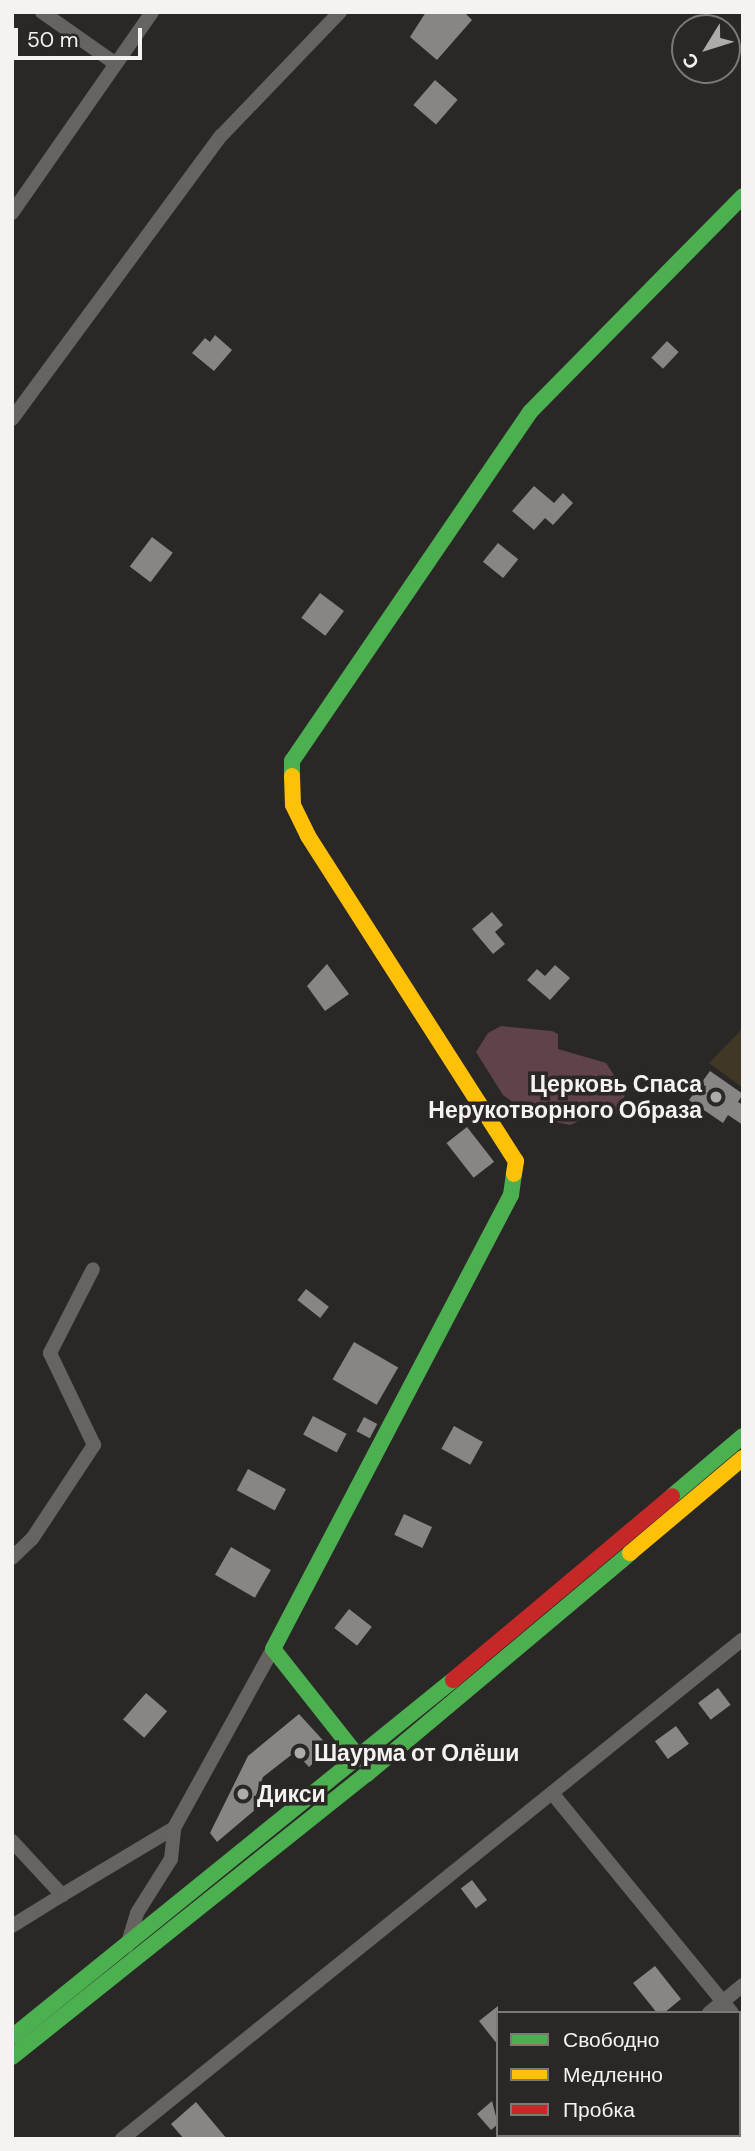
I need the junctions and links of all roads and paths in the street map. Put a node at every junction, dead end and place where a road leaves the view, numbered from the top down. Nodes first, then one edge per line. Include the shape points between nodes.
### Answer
1 (42, 12) edge
2 (152, 12) edge
3 (340, 12) edge
4 (116, 64) junction
5 (743, 196) edge
6 (12, 213) edge
7 (12, 419) edge
8 (93, 1269) dead end
9 (743, 1436) edge
10 (743, 1458) edge
11 (12, 1558) edge
12 (743, 1639) edge
13 (273, 1649) junction
14 (360, 1759) junction
15 (552, 1793) junction
16 (174, 1828) junction
17 (12, 1841) edge
18 (62, 1895) junction
19 (12, 1926) edge
20 (131, 1952) junction
21 (743, 1985) edge
22 (728, 2007) edge
23 (12, 2036) edge
24 (12, 2057) edge
25 (122, 2139) edge

1 - 4 street
2 - 4 street
3 - 7 street via 220,136
4 - 6 street
5 - 13 main road via 530,412 292,761 293,806 308,836 516,1161 511,1195
8 - 11 street via 50,1353 94,1445 32,1539
9 - 14 main road
10 - 20 main road via 367,1774
12 - 15 street
13 - 14 main road
13 - 16 street
14 - 20 main road
15 - 22 street
15 - 25 street
16 - 18 street
16 - 20 street via 171,1858 136,1913
17 - 18 street
18 - 19 street
20 - 23 main road
20 - 24 main road
21 - 22 street

